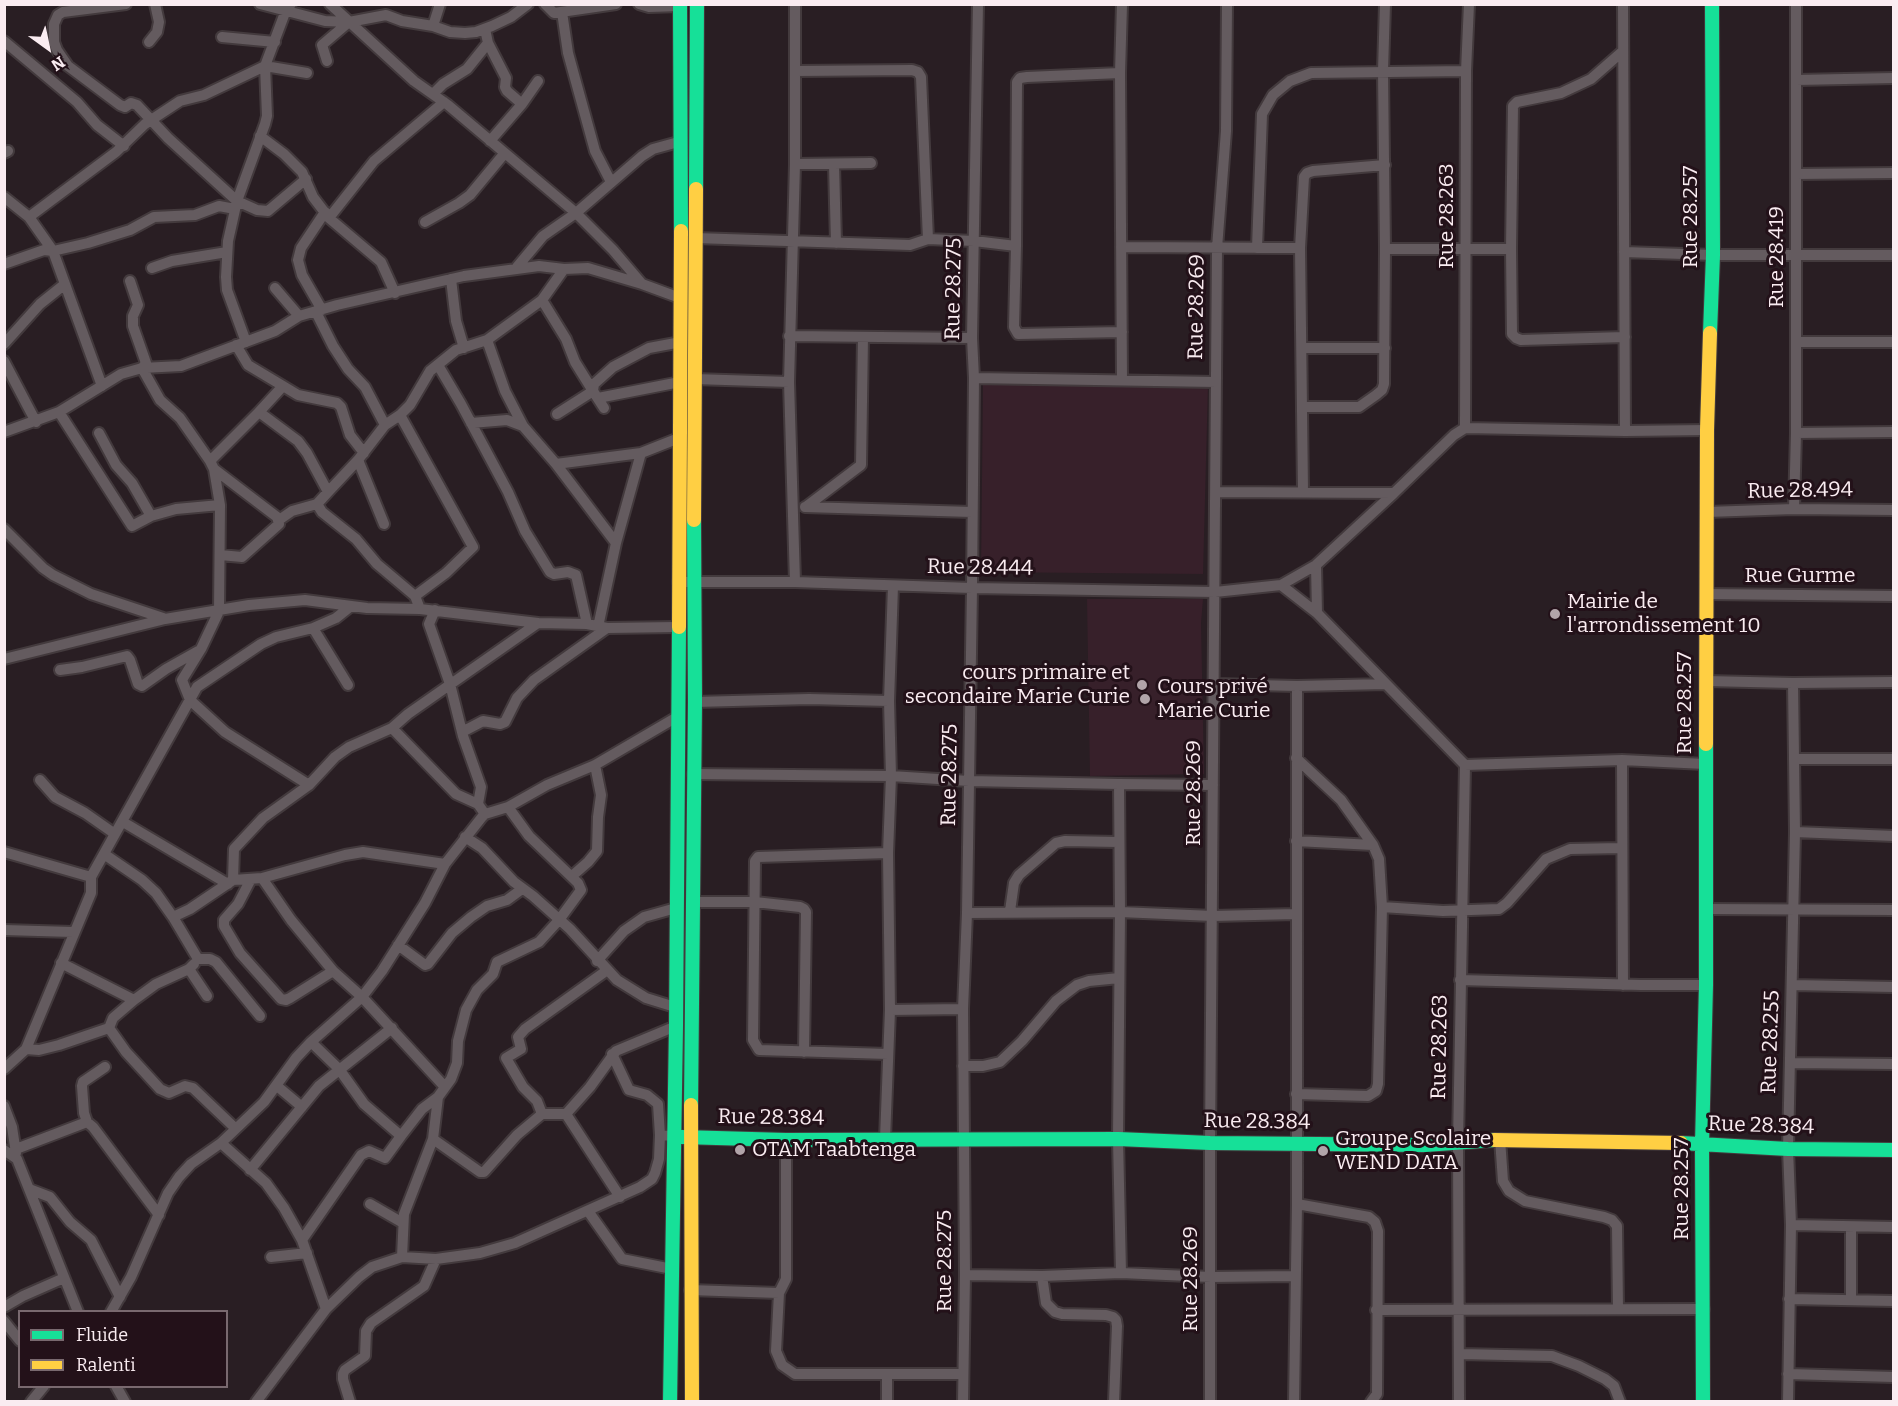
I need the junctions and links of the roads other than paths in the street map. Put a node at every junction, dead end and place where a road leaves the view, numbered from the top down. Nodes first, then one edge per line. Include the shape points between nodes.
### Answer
1 (126, 4) edge
2 (155, 4) edge
3 (260, 4) edge
4 (330, 4) edge
5 (440, 4) edge
6 (528, 4) edge
7 (545, 4) edge
8 (616, 4) edge
9 (639, 4) edge
10 (697, 4) edge
11 (795, 4) edge
12 (978, 4) edge
13 (1122, 4) edge
14 (1227, 4) edge
15 (1385, 4) edge
16 (1469, 4) edge
17 (1623, 4) edge
18 (1712, 4) edge
19 (1796, 4) edge
20 (680, 5) edge
21 (288, 7) edge
22 (62, 8) edge
23 (562, 12) junction
24 (349, 22) junction
25 (434, 26) junction
26 (485, 29) junction
27 (222, 37) dead end
28 (4, 41) edge
29 (149, 42) dead end
30 (275, 42) junction
31 (488, 43) junction
32 (1623, 51) junction
33 (327, 60) dead end
34 (265, 66) junction
35 (795, 70) junction
36 (1383, 71) junction
37 (1466, 71) junction
38 (307, 73) dead end
39 (1120, 73) junction
40 (1893, 78) edge
41 (1796, 80) junction
42 (538, 81) dead end
43 (433, 94) junction
44 (444, 102) junction
45 (522, 104) junction
46 (150, 120) junction
47 (260, 136) junction
48 (490, 141) junction
49 (682, 141) junction
50 (124, 146) junction
51 (504, 153) junction
52 (871, 163) dead end
53 (795, 164) junction
54 (834, 164) junction
55 (1385, 165) junction
56 (1893, 172) edge
57 (1796, 174) junction
58 (306, 179) junction
59 (611, 182) junction
60 (4, 198) edge
61 (236, 205) junction
62 (576, 213) junction
63 (327, 215) junction
64 (29, 217) junction
65 (425, 222) dead end
66 (695, 238) junction
67 (928, 239) junction
68 (974, 241) junction
69 (793, 242) junction
70 (836, 243) junction
71 (1017, 246) junction
72 (1121, 247) junction
73 (1216, 248) junction
74 (1257, 248) junction
75 (1300, 248) junction
76 (1385, 249) junction
77 (1466, 249) junction
78 (1511, 249) junction
79 (53, 251) junction
80 (227, 252) junction
81 (1624, 252) junction
82 (1796, 254) junction
83 (1713, 255) junction
84 (1893, 255) edge
85 (4, 264) edge
86 (517, 267) junction
87 (152, 268) dead end
88 (564, 268) junction
89 (451, 279) junction
90 (130, 281) dead end
91 (65, 284) junction
92 (642, 284) junction
93 (275, 288) dead end
94 (395, 293) junction
95 (680, 298) junction
96 (542, 300) junction
97 (319, 311) junction
98 (298, 316) junction
99 (1122, 332) junction
100 (789, 336) junction
101 (863, 337) junction
102 (1625, 337) junction
103 (972, 338) junction
104 (487, 340) junction
105 (681, 342) junction
106 (1796, 342) junction
107 (1893, 342) edge
108 (241, 343) junction
109 (4, 344) edge
110 (464, 348) junction
111 (1302, 348) junction
112 (1385, 348) junction
113 (4, 361) edge
114 (438, 365) junction
115 (142, 368) junction
116 (974, 378) junction
117 (694, 379) junction
118 (1122, 380) junction
119 (680, 382) junction
120 (789, 382) junction
121 (1216, 382) junction
122 (102, 386) junction
123 (283, 386) junction
124 (598, 399) junction
125 (1302, 407) junction
126 (59, 412) junction
127 (259, 412) junction
128 (557, 414) dead end
129 (400, 415) junction
130 (36, 422) junction
131 (471, 423) junction
132 (386, 425) junction
133 (524, 426) junction
134 (1465, 428) junction
135 (1707, 430) junction
136 (1625, 431) junction
137 (4, 432) edge
138 (1893, 432) edge
139 (99, 433) dead end
140 (1796, 433) junction
141 (679, 438) junction
142 (641, 453) junction
143 (361, 456) junction
144 (556, 464) junction
145 (212, 465) junction
146 (328, 492) junction
147 (1215, 492) junction
148 (1303, 492) junction
149 (1394, 493) junction
150 (317, 504) junction
151 (220, 506) junction
152 (807, 506) junction
153 (793, 508) junction
154 (1794, 509) junction
155 (1893, 510) edge
156 (972, 512) junction
157 (1707, 512) junction
158 (151, 516) junction
159 (279, 520) junction
160 (384, 524) dead end
161 (4, 529) edge
162 (616, 543) junction
163 (220, 555) junction
164 (1316, 565) junction
165 (678, 582) junction
166 (695, 582) junction
167 (795, 582) junction
168 (1281, 585) junction
169 (893, 586) junction
170 (972, 588) junction
171 (1215, 592) junction
172 (1706, 594) junction
173 (415, 596) junction
174 (1893, 596) edge
175 (351, 606) junction
176 (420, 609) junction
177 (435, 610) junction
178 (219, 611) junction
179 (1317, 613) junction
180 (165, 619) junction
181 (538, 623) junction
182 (597, 626) junction
183 (677, 627) junction
184 (313, 628) junction
185 (201, 649) junction
186 (4, 659) edge
187 (60, 670) dead end
188 (1706, 681) junction
189 (1893, 682) edge
190 (1793, 683) junction
191 (450, 684) junction
192 (1214, 684) junction
193 (1386, 684) junction
194 (348, 685) dead end
195 (1297, 686) junction
196 (190, 700) junction
197 (889, 701) junction
198 (695, 702) junction
199 (677, 717) junction
200 (392, 728) junction
201 (462, 732) junction
202 (1296, 758) junction
203 (1794, 759) junction
204 (1893, 759) edge
205 (1622, 760) junction
206 (1705, 764) junction
207 (595, 765) junction
208 (1464, 765) junction
209 (693, 774) junction
210 (891, 776) junction
211 (40, 780) dead end
212 (969, 781) junction
213 (1119, 784) junction
214 (309, 785) junction
215 (1214, 785) junction
216 (478, 804) junction
217 (508, 807) junction
218 (485, 814) junction
219 (123, 822) junction
220 (1795, 832) junction
221 (115, 834) junction
222 (1893, 836) edge
223 (465, 837) junction
224 (1296, 841) junction
225 (1118, 842) junction
226 (1373, 845) junction
227 (1621, 848) junction
228 (4, 852) edge
229 (888, 853) junction
230 (104, 854) junction
231 (445, 864) junction
232 (572, 876) junction
233 (91, 877) junction
234 (257, 878) junction
235 (231, 882) junction
236 (522, 889) junction
237 (755, 902) junction
238 (693, 903) junction
239 (1382, 907) junction
240 (676, 908) junction
241 (1705, 909) junction
242 (1792, 909) junction
243 (1461, 910) junction
244 (1893, 910) edge
245 (1010, 912) junction
246 (1120, 912) junction
247 (967, 913) junction
248 (1296, 914) junction
249 (1213, 916) junction
250 (173, 918) junction
251 (559, 920) junction
252 (4, 930) edge
253 (73, 932) junction
254 (398, 945) junction
255 (198, 959) junction
256 (597, 961) junction
257 (61, 963) junction
258 (189, 969) junction
259 (333, 971) junction
260 (606, 971) junction
261 (1119, 978) junction
262 (1460, 980) junction
263 (1623, 985) junction
264 (1706, 985) junction
265 (1792, 985) junction
266 (1893, 987) edge
267 (207, 996) dead end
268 (362, 997) junction
269 (135, 1000) junction
270 (675, 1007) junction
271 (963, 1009) junction
272 (890, 1010) junction
273 (260, 1016) dead end
274 (676, 1026) junction
275 (109, 1028) junction
276 (392, 1028) junction
277 (311, 1042) junction
278 (26, 1048) junction
279 (804, 1052) junction
280 (612, 1054) junction
281 (888, 1054) junction
282 (1790, 1063) junction
283 (1893, 1064) edge
284 (963, 1066) junction
285 (105, 1067) dead end
286 (4, 1069) edge
287 (339, 1069) junction
288 (276, 1086) junction
289 (445, 1087) junction
290 (1296, 1094) junction
291 (438, 1097) junction
292 (4, 1106) edge
293 (302, 1107) junction
294 (542, 1114) junction
295 (566, 1114) junction
296 (87, 1122) junction
297 (235, 1128) junction
298 (660, 1135) junction
299 (402, 1136) junction
300 (675, 1136) junction
301 (691, 1137) junction
302 (433, 1139) junction
303 (885, 1139) junction
304 (1118, 1139) junction
305 (1500, 1139) junction
306 (786, 1140) junction
307 (963, 1140) junction
308 (221, 1143) junction
309 (1210, 1143) junction
310 (1297, 1143) junction
311 (1458, 1143) junction
312 (1702, 1144) junction
313 (1788, 1149) junction
314 (1893, 1150) edge
315 (13, 1153) edge
316 (250, 1170) junction
317 (30, 1189) junction
318 (620, 1197) junction
319 (370, 1204) dead end
320 (1297, 1204) junction
321 (588, 1211) junction
322 (159, 1215) junction
323 (403, 1223) junction
324 (1791, 1225) junction
325 (1851, 1227) junction
326 (1893, 1227) edge
327 (302, 1240) junction
328 (307, 1252) junction
329 (271, 1257) dead end
330 (402, 1257) junction
331 (436, 1259) junction
332 (672, 1269) junction
333 (1120, 1272) junction
334 (965, 1275) junction
335 (1042, 1276) junction
336 (1295, 1276) junction
337 (1211, 1277) junction
338 (64, 1278) junction
339 (690, 1290) junction
340 (779, 1293) junction
341 (120, 1297) junction
342 (1789, 1299) junction
343 (1851, 1300) junction
344 (1893, 1300) edge
345 (4, 1307) edge
346 (326, 1309) junction
347 (1618, 1309) junction
348 (1704, 1309) junction
349 (78, 1310) edge
350 (112, 1310) edge
351 (1376, 1310) junction
352 (1457, 1310) junction
353 (4, 1322) edge
354 (18, 1339) edge
355 (1460, 1354) junction
356 (887, 1374) junction
357 (963, 1374) junction
358 (1788, 1374) junction
359 (1893, 1377) edge
360 (42, 1388) edge
361 (31, 1401) edge
362 (256, 1401) edge
363 (350, 1401) edge
364 (670, 1401) edge
365 (692, 1401) edge
366 (887, 1401) edge
367 (963, 1401) edge
368 (1114, 1401) edge
369 (1210, 1401) edge
370 (1294, 1401) edge
371 (1371, 1401) edge
372 (1459, 1401) edge
373 (1620, 1401) edge
374 (1703, 1401) edge
375 (1788, 1401) edge

1 - 22 street
2 - 29 street via 159,22
3 - 21 street
4 - 24 street
5 - 25 street
6 - 26 street
7 - 23 street via 554,13
8 - 23 street
9 - 20 street
10 - 66 main road
11 - 35 street
12 - 68 street, Rue 28.275
13 - 39 street
14 - 73 street, Rue 28.269 via 1226,130
15 - 36 street
16 - 37 street, Rue 28.263
17 - 32 street
18 - 83 main road, Rue 28.257
19 - 41 street, Rue 28.419
20 - 49 main road
21 - 24 street via 297,15
21 - 30 street
22 - 46 street via 54,24 54,42 62,59 120,105 137,105
23 - 59 street via 568,52 595,151
24 - 25 street via 382,15
24 - 33 street via 322,45
24 - 43 street
25 - 26 street via 465,33
26 - 31 street
27 - 30 street
28 - 50 street
30 - 34 street
31 - 43 street via 467,69
31 - 45 street via 506,78 507,91
32 - 78 street via 1591,80 1513,106
32 - 81 street
34 - 38 street
34 - 46 street via 204,95 180,100
34 - 47 street via 267,116
35 - 53 street
35 - 67 street via 918,72
36 - 37 street
36 - 55 street
36 - 74 street via 1311,73 1290,81 1273,95 1262,114
37 - 77 street, Rue 28.263
39 - 71 street via 1020,78 1017,82
39 - 72 street
40 - 41 street
41 - 57 street, Rue 28.419
42 - 45 street
43 - 44 street
44 - 48 street
44 - 63 street via 374,160
45 - 48 street
46 - 50 street
46 - 61 street
47 - 58 street via 284,154
47 - 61 street
48 - 51 street
49 - 59 street via 653,149
49 - 95 main road
50 - 64 street
51 - 62 street
51 - 65 street via 470,195
52 - 54 street
53 - 54 street
53 - 69 street
54 - 70 street
55 - 75 street via 1307,173
55 - 76 street
56 - 57 street
57 - 82 street, Rue 28.419
58 - 61 street via 268,211
58 - 63 street via 313,197
59 - 62 street
60 - 64 street
61 - 79 street via 219,206 195,215 154,217 130,230
61 - 80 street
62 - 86 street via 543,236
62 - 92 street
63 - 94 street via 381,262
63 - 97 street via 301,248 298,260
64 - 79 street
66 - 69 street
66 - 117 main road
67 - 68 street
67 - 70 street via 910,245
68 - 71 street
68 - 103 street, Rue 28.275
69 - 70 street
69 - 100 street
71 - 99 street via 1014,327 1018,334
72 - 73 street
72 - 99 street
73 - 74 street
73 - 121 street, Rue 28.269
74 - 75 street
75 - 111 street
76 - 77 street
76 - 112 street
77 - 78 street
77 - 134 street, Rue 28.263
78 - 102 street via 1512,333 1516,338
79 - 85 street via 44,250
79 - 91 street
80 - 87 street
80 - 108 street via 227,290
81 - 83 street
81 - 102 street
82 - 83 street
82 - 84 street
82 - 106 street, Rue 28.419
83 - 135 main road, Rue 28.257
86 - 88 street
86 - 89 street
88 - 92 street via 588,268
88 - 96 street
89 - 94 street
89 - 110 street
90 - 115 street via 138,305 133,326 146,363
91 - 109 street via 40,304
91 - 122 street
92 - 95 street
93 - 98 street
94 - 97 street
95 - 105 main road
96 - 104 street
96 - 124 street
97 - 98 street
97 - 132 street via 333,346 365,387
98 - 108 street via 275,331
99 - 118 street
100 - 101 street
100 - 120 street
101 - 103 street
101 - 152 street via 861,465
102 - 136 street
103 - 116 street, Rue 28.275
104 - 110 street
104 - 133 street via 505,391
105 - 119 main road
105 - 124 street via 649,348 613,367 594,384
106 - 107 street
106 - 140 street, Rue 28.419
108 - 115 street via 181,366
108 - 123 street via 248,365
110 - 114 street
111 - 112 street
111 - 125 street
112 - 125 street via 1384,384 1376,396 1359,407
113 - 130 street
114 - 129 street
114 - 131 street
115 - 122 street
115 - 145 street via 159,400 180,418
116 - 118 street
116 - 156 street, Rue 28.275
117 - 120 street
117 - 166 main road
118 - 121 street
119 - 124 street
119 - 141 main road
120 - 153 street
121 - 147 street, Rue 28.269
122 - 126 street
123 - 127 street
123 - 143 street via 298,395 337,403
124 - 128 street
125 - 148 street
126 - 130 street
126 - 158 street via 132,526
127 - 145 street
127 - 146 street via 298,441
129 - 132 street
129 - 173 street via 473,547
130 - 137 street
131 - 133 street via 507,420
131 - 182 street via 550,572 576,574
132 - 143 street
133 - 144 street
134 - 136 street
134 - 149 street
135 - 136 street
135 - 157 main road, Rue 28.257
138 - 140 street
139 - 158 street
140 - 154 street, Rue 28.419
141 - 142 street
141 - 165 main road
142 - 144 street
142 - 162 street
143 - 146 street
143 - 160 street
144 - 162 street
145 - 151 street
145 - 159 street
146 - 150 street
147 - 148 street
147 - 171 street, Rue 28.269
148 - 149 street
149 - 164 street
150 - 159 street
150 - 173 street
151 - 158 street via 176,509
151 - 163 street
152 - 153 street
152 - 156 street
153 - 167 street
154 - 155 street, Rue 28.494
154 - 157 street, Rue 28.494
156 - 170 street, Rue 28.275
157 - 172 main road, Rue 28.257
159 - 163 street via 242,557
161 - 180 street via 53,575 91,594
162 - 182 street
163 - 178 street
164 - 168 street
164 - 179 street
165 - 166 street, Rue 28.444
165 - 183 main road
166 - 167 street, Rue 28.444
166 - 198 main road
167 - 169 street, Rue 28.444
168 - 171 street, Rue 28.444
168 - 179 street
169 - 170 street, Rue 28.444
169 - 197 street
170 - 171 street, Rue 28.444
170 - 212 street, Rue 28.275
171 - 192 street, Rue 28.269
172 - 174 street, Rue Gurme
172 - 188 main road, Rue 28.257
173 - 176 street
175 - 176 street
175 - 178 street via 305,600
175 - 184 street
176 - 177 street
177 - 181 street
177 - 191 street via 429,624
178 - 180 street
178 - 185 street
179 - 193 street
180 - 186 street
181 - 182 street
181 - 191 street
182 - 183 street
182 - 201 street via 534,680 517,698 505,722 483,721
183 - 199 main road
184 - 194 street
184 - 196 street via 261,644 197,687
185 - 187 street via 142,686 127,656
185 - 196 street via 182,680
188 - 190 street
188 - 206 main road, Rue 28.257
189 - 190 street
190 - 203 street, Rue 28.255
191 - 200 street
191 - 201 street
192 - 195 street
192 - 215 street, Rue 28.269
193 - 195 street
193 - 208 street
195 - 202 street
196 - 214 street via 236,740
196 - 219 street
197 - 198 street
197 - 210 street
198 - 209 main road
199 - 207 street
199 - 240 main road
200 - 214 street via 342,752
200 - 216 street via 456,794
201 - 216 street via 481,787
202 - 224 street
202 - 226 street via 1341,800
203 - 204 street
203 - 220 street, Rue 28.255
205 - 206 street
205 - 208 street
205 - 227 street
206 - 241 main road, Rue 28.257
207 - 217 street
207 - 232 street via 601,795 597,851
208 - 243 street, Rue 28.263
209 - 210 street
209 - 238 main road
210 - 212 street
210 - 229 street
211 - 221 street via 55,797
212 - 213 street
212 - 247 street, Rue 28.275
213 - 215 street
213 - 225 street
214 - 235 street via 263,818 234,849
215 - 249 street, Rue 28.269
216 - 218 street
217 - 218 street
217 - 232 street via 536,843
218 - 223 street
219 - 221 street
219 - 235 street
220 - 222 street
220 - 242 street, Rue 28.255
221 - 230 street
223 - 231 street
223 - 236 street via 482,848
224 - 226 street
224 - 248 street
225 - 245 street via 1056,843 1019,875
225 - 246 street
226 - 239 street via 1379,859
227 - 243 street via 1570,849 1559,853 1546,859 1499,909
227 - 263 street
228 - 233 street
229 - 237 street via 758,857
229 - 272 street
230 - 233 street
230 - 250 street via 142,880
231 - 234 street via 363,852
231 - 254 street
232 - 251 street via 581,890
233 - 253 street via 91,893
234 - 235 street
234 - 259 street
234 - 259 street via 224,920 240,953 286,1000
235 - 250 street
236 - 251 street
236 - 254 street via 471,917 452,933 428,964
237 - 238 street
237 - 279 street via 800,907 806,912
237 - 279 street via 753,1040 759,1050
238 - 301 main road
239 - 243 street
239 - 290 street via 1376,1091 1368,1096
240 - 256 street via 644,917 624,931
240 - 270 main road
241 - 242 street
241 - 264 main road, Rue 28.257
242 - 244 street
242 - 265 street, Rue 28.255
243 - 262 street, Rue 28.263
245 - 246 street
245 - 247 street
246 - 249 street
246 - 261 street
247 - 271 street, Rue 28.275
248 - 249 street
248 - 290 street
249 - 309 street, Rue 28.269
250 - 255 street
251 - 256 street
251 - 289 street via 539,942 497,962 493,974 472,998 462,1025 457,1063
252 - 253 street
253 - 257 street
254 - 268 street
255 - 258 street
255 - 273 street via 216,962
256 - 260 street
257 - 269 street
257 - 278 street
258 - 267 street
258 - 269 street via 156,984
259 - 268 street
260 - 270 street via 646,998
260 - 294 street via 525,1029 517,1040 520,1048 507,1058
261 - 284 street via 1077,984 1056,1001 1000,1062
261 - 304 street
262 - 263 street
262 - 311 street, Rue 28.263
263 - 264 street
264 - 312 main road, Rue 28.257
265 - 266 street
265 - 282 street, Rue 28.255
268 - 276 street
268 - 277 street
269 - 275 street via 113,1018
270 - 274 main road
271 - 272 street
271 - 284 street, Rue 28.275
272 - 281 street
274 - 280 street
274 - 300 main road
275 - 278 street via 39,1050
275 - 297 street via 160,1089 169,1093 189,1085
276 - 287 street
276 - 289 street
277 - 287 street
277 - 288 street
278 - 286 street
279 - 281 street
280 - 295 street
280 - 298 street via 629,1090 647,1095 658,1104
281 - 303 street
282 - 283 street
282 - 313 street, Rue 28.255
284 - 307 street, Rue 28.275
285 - 296 street via 83,1082
287 - 293 street
287 - 299 street via 364,1104
288 - 293 street
288 - 297 street
289 - 291 street
290 - 310 street
291 - 299 street via 422,1109
291 - 302 street
292 - 315 street via 12,1127
293 - 316 street
294 - 295 street
294 - 302 street via 482,1173
295 - 318 street
296 - 315 street
296 - 322 street
297 - 308 street
298 - 300 street
298 - 318 street via 659,1159 652,1179
299 - 327 street via 385,1158 369,1151 361,1155
300 - 301 main road, Rue 28.384
300 - 332 main road
301 - 306 main road, Rue 28.384
301 - 339 main road
302 - 323 street
303 - 306 main road, Rue 28.384
303 - 307 main road, Rue 28.384
304 - 307 main road, Rue 28.384
304 - 309 main road, Rue 28.384
304 - 333 street
305 - 311 main road, Rue 28.384
305 - 312 main road, Rue 28.384
305 - 347 street via 1503,1181 1509,1191 1524,1201 1604,1217 1617,1226
306 - 340 street via 786,1279
307 - 334 street, Rue 28.275
308 - 316 street
308 - 322 street via 179,1177
309 - 310 main road, Rue 28.384
309 - 337 street, Rue 28.269
310 - 311 main road, Rue 28.384
310 - 320 street
311 - 352 street, Rue 28.263
312 - 313 main road, Rue 28.384
312 - 348 main road, Rue 28.257
313 - 314 main road, Rue 28.384
313 - 324 street, Rue 28.255
315 - 317 street
316 - 327 street via 285,1208
317 - 338 street
317 - 341 street via 50,1197 91,1240
318 - 321 street
319 - 323 street
320 - 336 street
320 - 351 street via 1369,1217 1375,1222
321 - 331 street via 515,1243
321 - 332 street via 622,1259
322 - 341 street
323 - 330 street
324 - 325 street
324 - 342 street, Rue 28.255
325 - 326 street
325 - 343 street
327 - 328 street
328 - 329 street
328 - 346 street
330 - 331 street
330 - 346 street via 366,1271
331 - 363 street via 424,1286 371,1323 366,1331 365,1356 343,1374
332 - 364 main road
333 - 335 street
333 - 337 street
334 - 335 street
334 - 357 street, Rue 28.275
335 - 368 street via 1046,1303 1055,1312 1106,1315 1116,1320
336 - 337 street
336 - 370 street
337 - 369 street, Rue 28.269
338 - 345 street
338 - 349 street
339 - 340 street
339 - 365 main road
340 - 356 street via 776,1351 788,1370 795,1374
341 - 350 street
342 - 343 street
342 - 358 street, Rue 28.255
343 - 344 street
346 - 362 street
347 - 348 street
347 - 352 street
348 - 374 main road, Rue 28.257
351 - 352 street
351 - 371 street via 1377,1394
352 - 355 street, Rue 28.263
353 - 354 street
355 - 372 street, Rue 28.263
355 - 373 street via 1552,1356 1605,1379 1614,1386
356 - 357 street
356 - 366 street
357 - 367 street, Rue 28.275
358 - 359 street
358 - 375 street, Rue 28.255
360 - 361 street

